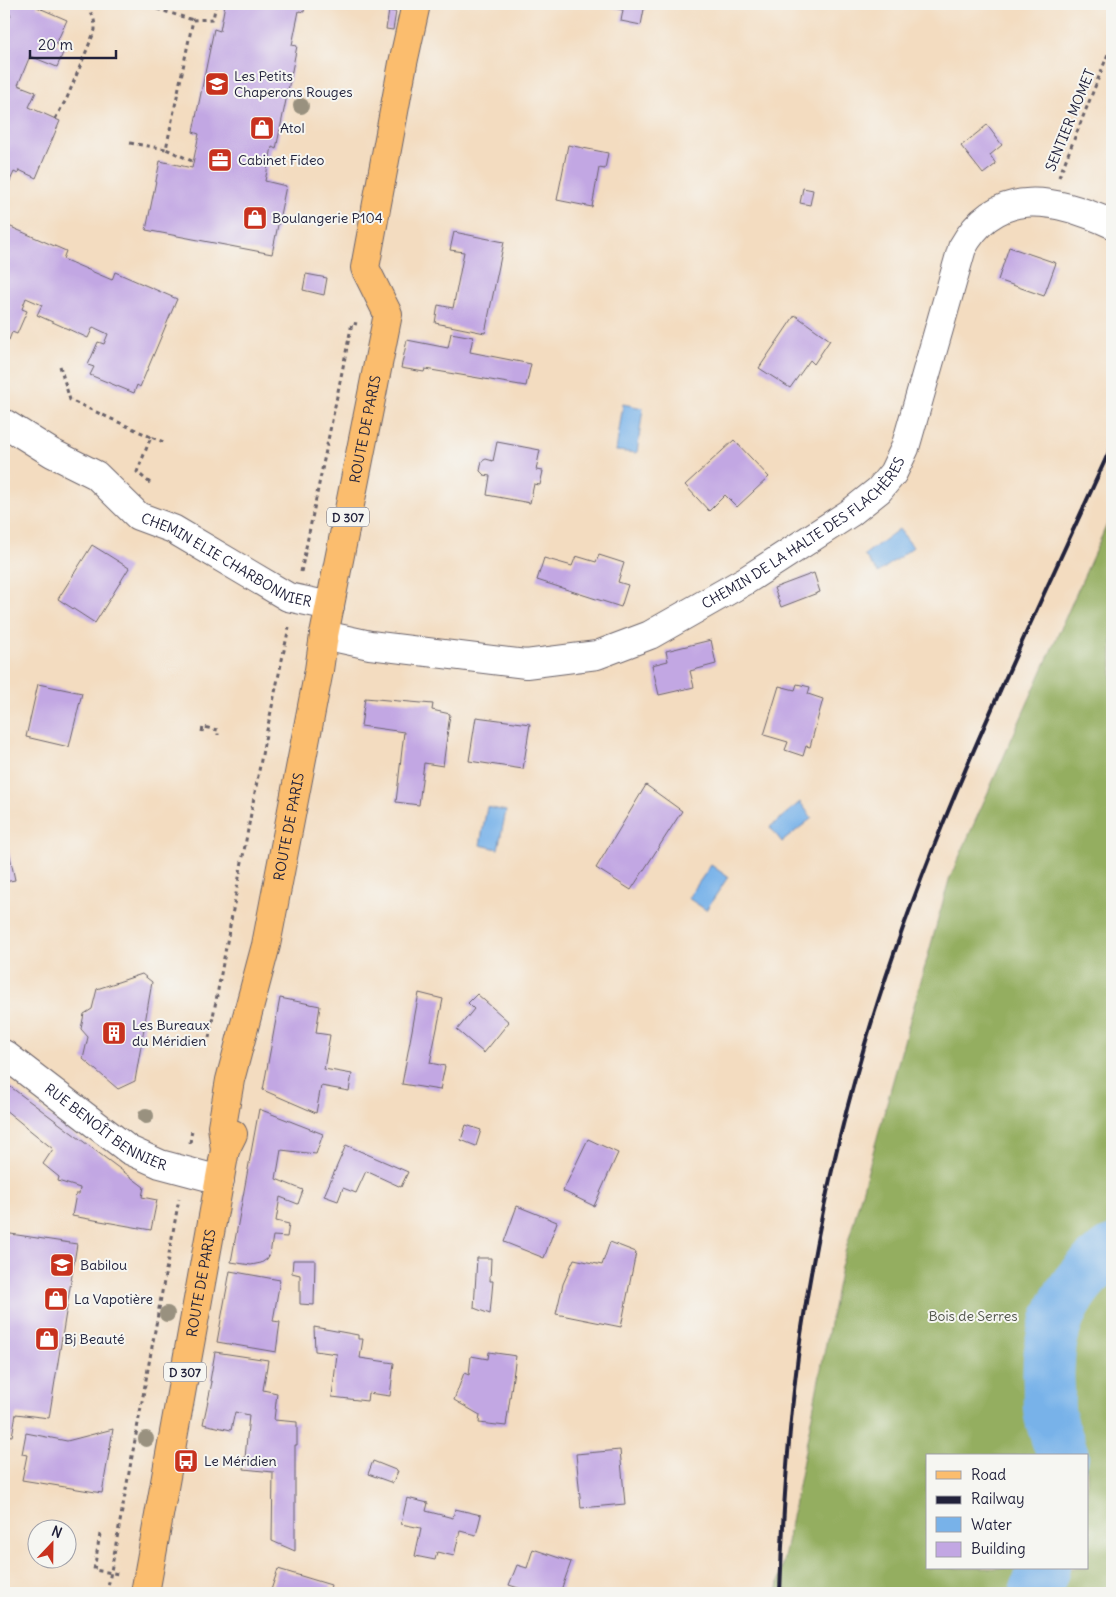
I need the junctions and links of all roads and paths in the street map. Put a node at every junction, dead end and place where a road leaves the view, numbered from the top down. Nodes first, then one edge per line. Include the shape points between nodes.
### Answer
1 (44, 4) edge
2 (82, 4) edge
3 (216, 4) edge
4 (416, 4) edge
5 (41, 8) dead end
6 (157, 9) dead end
7 (194, 20) junction
8 (1112, 44) edge
9 (56, 119) dead end
10 (130, 143) dead end
11 (166, 149) junction
12 (192, 161) dead end
13 (1049, 204) junction
14 (1112, 224) edge
15 (384, 331) junction
16 (60, 366) dead end
17 (4, 423) edge
18 (151, 437) junction
19 (166, 443) dead end
20 (150, 483) dead end
21 (296, 598) junction
22 (330, 606) junction
23 (324, 635) junction
24 (202, 732) dead end
25 (218, 735) dead end
26 (208, 1043) dead end
27 (4, 1054) edge
28 (193, 1125) dead end
29 (184, 1171) junction
30 (220, 1180) junction
31 (100, 1534) dead end
32 (111, 1572) junction
33 (121, 1574) dead end
34 (107, 1593) edge
35 (145, 1593) edge

1 - 5 path
2 - 9 path via 95,19 95,30
3 - 7 path via 213,19
4 - 15 main road, ROUTE DE PARIS / D 307 via 365,268 388,314
6 - 7 path
7 - 11 path
8 - 13 path, SENTIER MOMET
10 - 11 path
11 - 12 path
13 - 14 street, CHEMIN DE LA HALTE DES FLACHÈRES via 1078,209
13 - 23 street, CHEMIN DE LA HALTE DES FLACHÈRES via 1030,202 1014,205 985,219 971,232 962,248 905,448 893,473 879,490 850,513 745,581 650,635 579,658 526,664 370,645
15 - 21 path via 352,323
15 - 22 main road, ROUTE DE PARIS / D 307
16 - 18 path via 70,400
17 - 21 street, CHEMIN ELIE CHARBONNIER via 96,475 138,516 173,529 288,597
18 - 19 path
18 - 20 path via 137,472
21 - 22 street, CHEMIN ELIE CHARBONNIER
21 - 26 path via 264,744
22 - 23 main road, ROUTE DE PARIS / D 307
23 - 30 main road, ROUTE DE PARIS / D 307 via 266,945 243,1033 250,1060
24 - 25 path via 203,727 218,730
27 - 29 street, RUE BENOÎT BENNIER via 129,1150 148,1160
28 - 29 path
29 - 30 street, RUE BENOÎT BENNIER
29 - 32 path
30 - 35 main road, ROUTE DE PARIS / D 307
31 - 32 path via 94,1570
32 - 33 path
32 - 34 path

